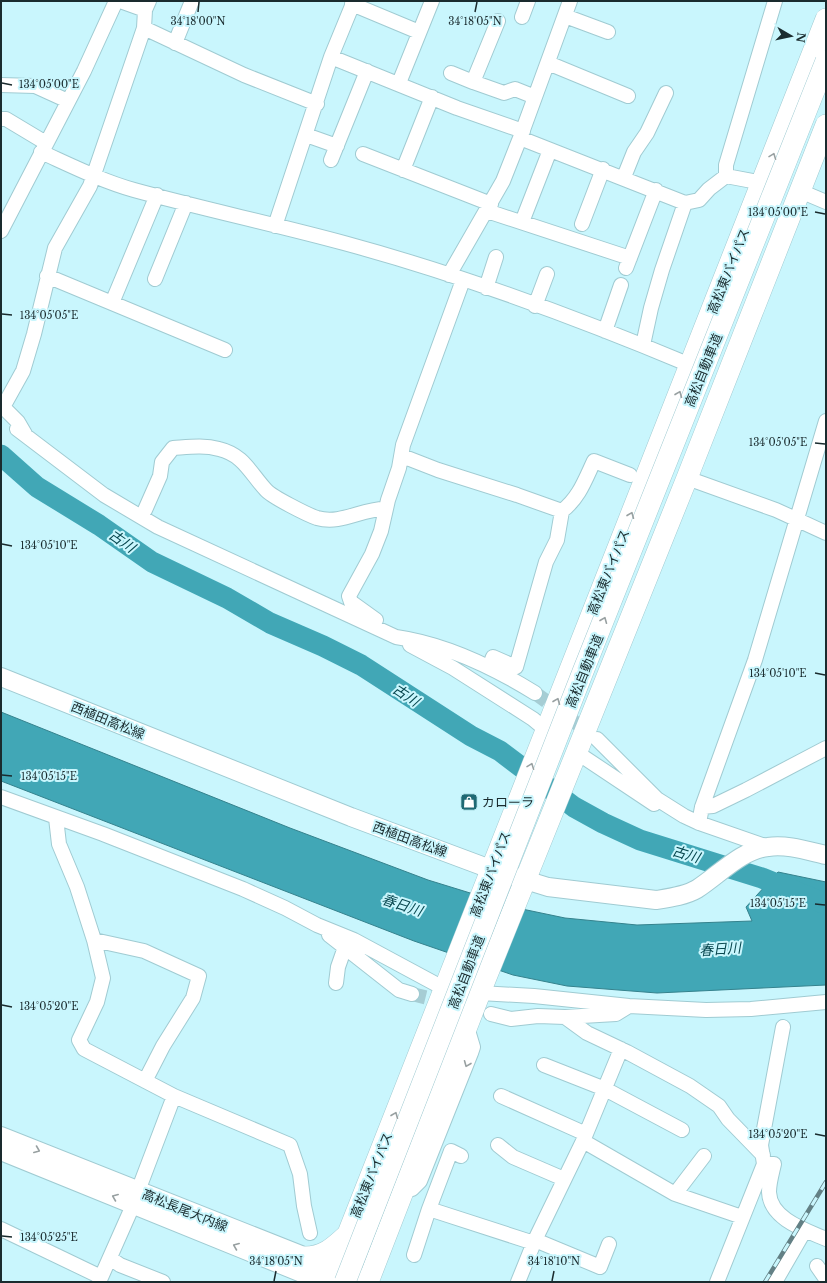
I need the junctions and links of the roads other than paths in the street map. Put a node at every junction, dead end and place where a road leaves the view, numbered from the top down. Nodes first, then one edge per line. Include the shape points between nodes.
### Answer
1 (116, 1) edge
2 (120, 1) edge
3 (192, 1) edge
4 (432, 1) edge
5 (528, 1) edge
6 (570, 1) edge
7 (772, 2) edge
8 (353, 3) edge
9 (147, 5) edge
10 (565, 16) junction
11 (522, 17) dead end
12 (826, 19) edge
13 (491, 27) dead end
14 (144, 28) junction
15 (420, 32) junction
16 (608, 32) dead end
17 (175, 43) junction
18 (331, 57) junction
19 (826, 61) edge
20 (548, 63) junction
21 (368, 71) junction
22 (451, 73) dead end
23 (473, 82) junction
24 (399, 83) junction
25 (1, 85) edge
26 (666, 93) dead end
27 (826, 95) edge
28 (628, 96) dead end
29 (432, 97) junction
30 (535, 97) junction
31 (68, 101) junction
32 (316, 104) junction
33 (1, 119) edge
34 (826, 125) edge
35 (306, 135) junction
36 (521, 135) junction
37 (337, 146) junction
38 (44, 148) junction
39 (550, 150) junction
40 (363, 154) dead end
41 (331, 160) dead end
42 (603, 169) junction
43 (403, 170) junction
44 (94, 175) junction
45 (726, 176) junction
46 (624, 177) junction
47 (763, 183) junction
48 (656, 190) junction
49 (800, 191) junction
50 (157, 195) junction
51 (826, 202) edge
52 (186, 203) junction
53 (685, 203) junction
54 (489, 208) junction
55 (522, 222) junction
56 (582, 224) dead end
57 (275, 226) junction
58 (1, 231) edge
59 (496, 257) dead end
60 (547, 274) dead end
61 (449, 275) junction
62 (47, 276) junction
63 (154, 279) dead end
64 (463, 280) junction
65 (621, 285) dead end
66 (486, 288) junction
67 (112, 303) junction
68 (536, 306) junction
69 (606, 331) junction
70 (643, 345) junction
71 (225, 350) dead end
72 (690, 365) junction
73 (2, 410) edge
74 (826, 421) edge
75 (402, 456) junction
76 (630, 475) dead end
77 (687, 478) junction
78 (86, 479) junction
79 (386, 509) junction
80 (145, 510) junction
81 (562, 511) junction
82 (796, 521) junction
83 (826, 533) edge
84 (176, 536) junction
85 (382, 631) junction
86 (396, 637) junction
87 (489, 667) junction
88 (1, 678) edge
89 (535, 693) tunnel mouth
90 (544, 733) junction
91 (597, 739) tunnel mouth
92 (826, 748) edge
93 (574, 756) junction
94 (1, 797) edge
95 (702, 807) junction
96 (684, 816) junction
97 (56, 818) junction
98 (699, 823) junction
99 (761, 849) junction
100 (826, 855) edge
101 (490, 876) junction
102 (523, 887) junction
103 (317, 925) junction
104 (94, 940) junction
105 (345, 947) junction
106 (448, 982) junction
107 (336, 983) dead end
108 (482, 989) junction
109 (412, 994) tunnel mouth
110 (826, 1002) edge
111 (629, 1006) junction
112 (491, 1014) dead end
113 (565, 1017) junction
114 (783, 1027) dead end
115 (621, 1049) junction
116 (544, 1065) dead end
117 (145, 1081) junction
118 (605, 1089) junction
119 (174, 1096) junction
120 (501, 1096) dead end
121 (682, 1130) dead end
122 (1, 1136) edge
123 (585, 1138) junction
124 (498, 1145) dead end
125 (1, 1151) edge
126 (462, 1156) dead end
127 (704, 1156) dead end
128 (764, 1159) junction
129 (564, 1179) junction
130 (675, 1194) junction
131 (135, 1198) junction
132 (429, 1209) junction
133 (742, 1217) junction
134 (1, 1229) edge
135 (805, 1230) junction
136 (310, 1233) dead end
137 (348, 1234) junction
138 (826, 1239) edge
139 (534, 1242) junction
140 (609, 1244) dead end
141 (414, 1254) dead end
142 (305, 1257) junction
143 (110, 1258) junction
144 (816, 1266) dead end
145 (333, 1279) edge
146 (826, 1279) edge
147 (100, 1280) edge
148 (163, 1282) edge
149 (357, 1282) edge
150 (369, 1282) edge
151 (518, 1282) edge
152 (717, 1282) edge
153 (775, 1282) edge

1 - 31 street
2 - 9 street
3 - 17 street
4 - 15 street
5 - 11 street
6 - 10 street
7 - 45 street via 726,165
8 - 15 street
8 - 18 street
9 - 14 street
10 - 16 street
10 - 20 street
47 -> 12 highway, 高松東バイパス
13 - 23 street
14 - 17 street
14 - 44 street
15 - 24 street
17 - 32 street
18 - 21 street
18 - 32 street
145 -> 19 highway, 高松自動車道, bridge via 582,674
20 - 28 street
20 - 30 street
21 - 24 street
21 - 37 street
22 - 23 street
23 - 30 street via 504,93 515,89
24 - 29 street
25 - 31 street via 35,86
26 - 46 street via 648,117 647,133 634,152
27 - 149 highway, 高松自動車道 via 593,685 454,1027
29 - 36 street
29 - 43 street
30 - 36 street
31 - 38 street
32 - 35 street
33 - 38 street
34 - 49 highway
35 - 37 street
35 - 57 street
36 - 39 street
36 - 54 street
37 - 41 street
38 - 44 street
38 - 58 street
39 - 42 street
39 - 55 street
40 - 43 street
42 - 46 street
42 - 56 street
43 - 54 street
44 - 50 street via 133,190
44 - 62 street via 54,248
45 - 47 street
45 - 53 street via 699,200
46 - 48 street
47 - 72 highway, 高松東バイパス
48 - 53 street
48 - 55 street via 628,263
49 - 51 street
49 - 77 highway
50 - 52 street
50 - 67 street
52 - 57 street
52 - 63 street
53 - 70 street via 662,270
54 - 55 street
54 - 61 street
57 - 61 street via 343,243
59 - 66 street
60 - 68 street
61 - 64 street
62 - 67 street
62 - 73 street via 34,334 22,371
64 - 66 street
64 - 75 street via 403,445
65 - 69 street
66 - 68 street
67 - 71 street
68 - 69 street
69 - 70 street
70 - 72 street
90 -> 72 highway, 高松東バイパス
73 - 78 street via 25,434
74 - 82 street
75 - 79 street
75 - 81 street
76 - 81 street via 594,461 579,494
77 - 82 street via 776,510
77 - 93 highway
78 - 80 street
78 - 84 street via 104,495
79 - 80 street via 374,508 338,520 317,518 267,491 247,464 235,455 220,449 200,446 173,448 162,462 160,476
79 - 85 street via 372,554 349,596 351,602 383,626
80 - 84 street
81 - 87 street via 557,540 546,562 516,667 493,657
82 - 83 street
82 - 95 street via 754,660
84 - 85 street via 294,588
85 - 86 street
86 - 87 street via 419,640
86 - 90 street via 453,668 533,719
87 - 89 street
88 - 101 main road, 西植田高松線 via 351,817
101 -> 90 highway, 高松東バイパス
91 - 96 street via 657,799
92 - 95 street via 713,806
93 - 96 street via 652,802
93 - 102 highway
94 - 97 street
95 - 98 street
96 - 98 street
97 - 103 street via 243,889
97 - 104 street via 59,844 77,887
98 - 99 street
99 - 100 main road via 797,849
99 - 102 main road, 西植田高松線 via 735,861 695,890 673,898 656,900 548,887
101 - 102 main road, 西植田高松線
101 - 106 highway, 高松東バイパス
102 - 108 highway
103 - 105 street
103 - 106 street
104 - 117 street via 103,978 97,1002 79,1040 84,1049
104 - 117 street via 144,951 199,976 193,998
105 - 107 street
105 - 109 street via 400,990
137 -> 106 highway, 高松東バイパス
108 - 111 street
108 -> 150 highway
110 - 111 street via 706,1010
111 - 113 street via 616,1014
112 - 113 street via 511,1019
113 - 115 street via 587,1033
114 - 128 street via 761,1145
115 - 118 street
115 - 128 street via 680,1080 719,1106
116 - 118 street
117 - 119 street
118 - 121 street
118 - 123 street
119 - 131 street
119 - 136 street via 290,1145 300,1174
120 - 123 street
122 -> 131 main road, 高松長尾大内線
123 - 129 street
123 - 130 street
124 - 129 street via 513,1157
131 -> 125 main road, 高松長尾大内線
126 - 132 street via 451,1151
127 - 130 street
128 - 133 street
128 - 135 street via 774,1164 769,1191 773,1208 777,1214
129 - 139 street
130 - 133 street
131 - 142 main road, 高松長尾大内線
131 - 143 street
145 -> 131 main road, 高松長尾大内線
132 - 139 street
132 - 141 street
133 - 152 street
134 - 147 street
135 - 138 street
135 - 153 street
137 - 142 highway via 323,1255
137 - 145 highway, 高松東バイパス
139 - 140 street via 600,1267
139 - 151 street
142 - 145 main road, 高松長尾大内線
143 - 147 street
143 - 148 street via 120,1265
144 - 146 street
145 - 150 main road, 高松長尾大内線

